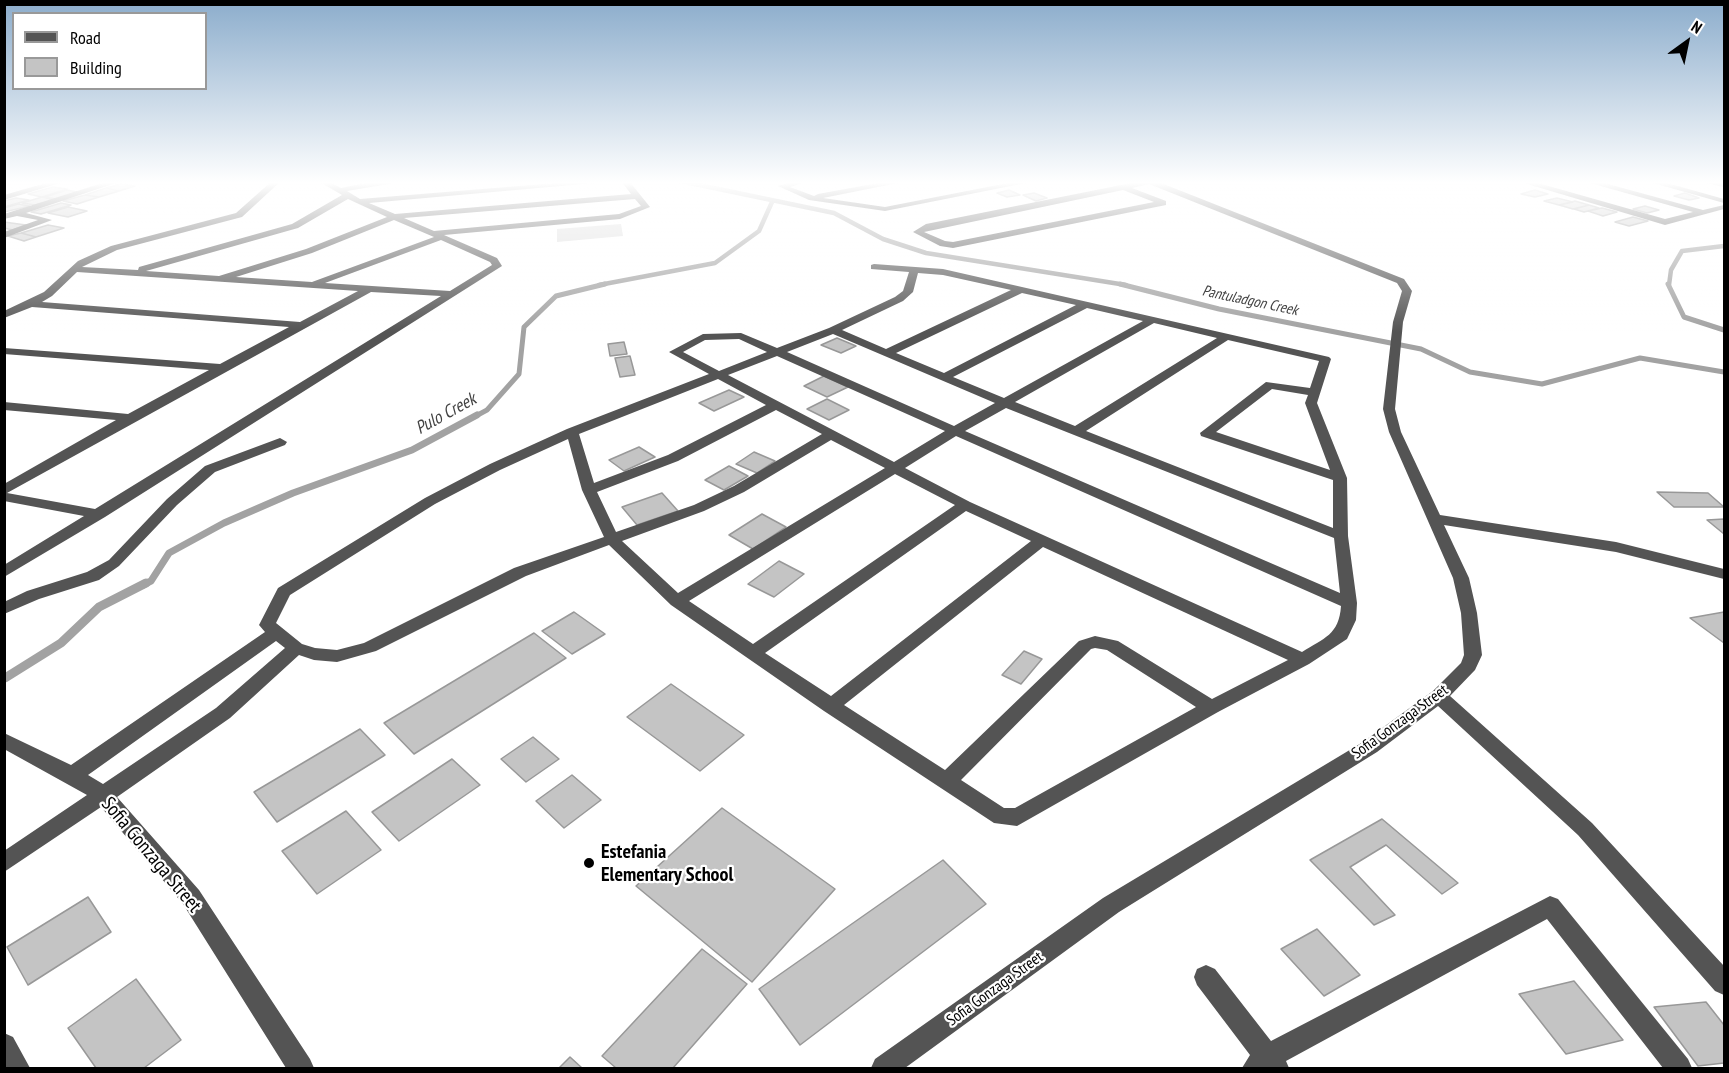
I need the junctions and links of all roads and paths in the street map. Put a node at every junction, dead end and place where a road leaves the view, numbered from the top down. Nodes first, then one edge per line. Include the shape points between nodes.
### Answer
1 (178, 231) edge
2 (277, 231) edge
3 (359, 231) edge
4 (429, 231) edge
5 (476, 231) edge
6 (918, 231) edge
7 (1023, 231) edge
8 (1274, 231) edge
9 (438, 235) junction
10 (874, 267) dead end
11 (73, 269) junction
12 (914, 270) junction
13 (131, 272) junction
14 (222, 278) junction
15 (312, 284) junction
16 (368, 289) junction
17 (1020, 290) junction
18 (454, 294) junction
19 (32, 304) junction
20 (1085, 305) junction
21 (4, 315) edge
22 (1152, 320) junction
23 (300, 325) junction
24 (833, 330) junction
25 (1226, 337) junction
26 (4, 351) edge
27 (772, 352) junction
28 (886, 352) junction
29 (224, 368) junction
30 (716, 375) junction
31 (944, 377) junction
32 (1312, 392) junction
33 (1005, 403) junction
34 (4, 406) edge
35 (774, 406) junction
36 (130, 418) junction
37 (1077, 431) junction
38 (572, 432) junction
39 (955, 432) junction
40 (830, 435) junction
41 (280, 442) dead end
42 (894, 468) junction
43 (1340, 478) junction
44 (4, 490) edge
45 (589, 490) junction
46 (4, 496) edge
47 (965, 505) junction
48 (100, 514) junction
49 (1433, 519) junction
50 (1341, 536) junction
51 (613, 540) junction
52 (1041, 541) junction
53 (7, 569) edge
54 (1725, 574) edge
55 (677, 601) junction
56 (1349, 603) junction
57 (4, 609) edge
58 (275, 634) junction
59 (296, 648) junction
60 (754, 652) junction
61 (1303, 660) junction
62 (1439, 696) junction
63 (831, 706) junction
64 (1211, 707) junction
65 (4, 740) edge
66 (72, 775) junction
67 (946, 782) junction
68 (102, 794) junction
69 (4, 863) edge
70 (1206, 977) dead end
71 (1725, 983) edge
72 (4, 1046) edge
73 (1266, 1065) edge
74 (17, 1068) edge
75 (301, 1068) edge
76 (884, 1068) edge
77 (1679, 1068) edge

1 - 11 street via 114,248
2 - 13 street
3 - 14 street
4 - 9 street
5 - 9 street
6 - 7 street via 953,245
8 - 49 street, Sofia Gonzaga Street via 1401,281 1407,291 1398,322 1389,409
9 - 15 street
9 - 18 street via 494,260 497,266
10 - 12 street
11 - 13 street
11 - 19 street
12 - 17 street via 943,272
12 - 24 street via 906,295
13 - 14 street
14 - 15 street
15 - 16 street
16 - 18 street
16 - 23 street
17 - 20 street
17 - 28 street
18 - 48 street
19 - 21 street
19 - 23 street
20 - 22 street
20 - 31 street
22 - 25 street
22 - 33 street
23 - 29 street
24 - 27 street
24 - 28 street
25 - 32 street via 1325,359
25 - 37 street
26 - 29 street
27 - 30 street
27 - 30 street via 729,334 703,337 675,352
27 - 39 street
28 - 31 street
29 - 36 street
30 - 35 street
30 - 38 street
31 - 33 street
32 - 43 street via 1311,403
32 - 43 street via 1270,385 1206,433
33 - 37 street
33 - 39 street
34 - 36 street
35 - 40 street
35 - 45 street via 674,458
36 - 44 street
37 - 50 street
38 - 45 street
38 - 58 street via 430,501 284,592 267,625
39 - 42 street
39 - 56 street
40 - 42 street
40 - 51 street via 739,489
41 - 57 street via 210,469 100,571
42 - 47 street
42 - 55 street
43 - 50 street
45 - 51 street
46 - 48 street
47 - 52 street
47 - 60 street
48 - 53 street
49 - 54 street via 1535,532
49 - 62 street, Sofia Gonzaga Street via 1461,578 1470,613 1473,655 1468,666
50 - 56 street
51 - 55 street
51 - 59 street via 520,572 370,647 337,656
52 - 61 street
52 - 63 street
55 - 60 street
56 - 61 street via 1348,620 1341,635
58 - 59 street
58 - 66 street
59 - 68 street via 223,713
60 - 63 street
61 - 64 street
62 - 71 street via 1584,829
62 - 76 street, Sofia Gonzaga Street via 1370,747 1111,905
63 - 67 street
64 - 67 street via 1017,817 1001,817
64 - 67 street via 1112,645 1095,642 1085,645
65 - 66 street, Sofia Gonzaga Street
66 - 68 street, Sofia Gonzaga Street
68 - 69 street
68 - 75 street, Sofia Gonzaga Street via 191,897
70 - 73 street
72 - 74 street
73 - 77 street via 1550,906

